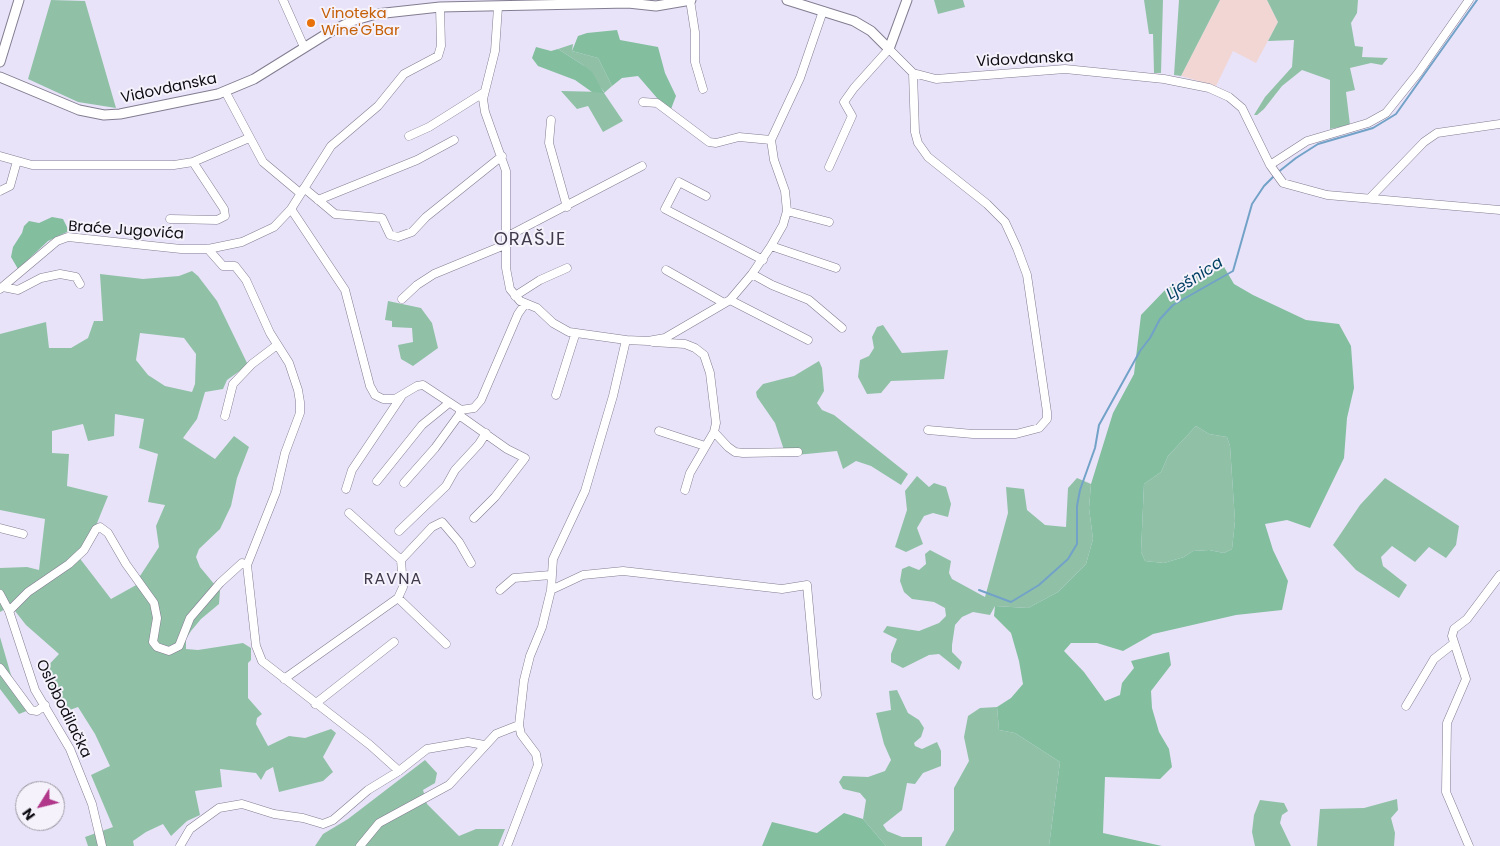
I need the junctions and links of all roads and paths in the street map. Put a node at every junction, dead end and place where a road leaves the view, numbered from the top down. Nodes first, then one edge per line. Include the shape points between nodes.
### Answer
1 (19, 0) edge
2 (283, 0) edge
3 (691, 0) edge
4 (787, 0) edge
5 (907, 0) edge
6 (1469, 0) edge
7 (465, 4) edge
8 (440, 7) junction
9 (498, 7) junction
10 (822, 10) junction
11 (304, 47) junction
12 (889, 50) junction
13 (0, 62) edge
14 (913, 72) junction
15 (0, 76) edge
16 (703, 89) dead end
17 (225, 91) junction
18 (483, 93) junction
19 (642, 102) dead end
20 (551, 120) dead end
21 (1500, 124) edge
22 (409, 136) dead end
23 (249, 138) junction
24 (454, 140) dead end
25 (771, 140) junction
26 (0, 156) edge
27 (502, 156) junction
28 (17, 161) junction
29 (193, 162) junction
30 (642, 166) dead end
31 (829, 167) dead end
32 (1272, 168) junction
33 (302, 190) junction
34 (0, 191) edge
35 (706, 196) dead end
36 (1370, 198) junction
37 (318, 200) junction
38 (567, 207) junction
39 (291, 209) junction
40 (787, 210) junction
41 (1500, 210) edge
42 (170, 219) dead end
43 (829, 222) dead end
44 (508, 240) junction
45 (771, 246) junction
46 (208, 249) junction
47 (763, 260) junction
48 (567, 268) dead end
49 (836, 268) dead end
50 (666, 270) dead end
51 (752, 274) junction
52 (80, 284) dead end
53 (2, 288) edge
54 (515, 296) junction
55 (402, 299) dead end
56 (727, 302) junction
57 (525, 304) junction
58 (842, 328) dead end
59 (576, 334) junction
60 (626, 340) junction
61 (808, 340) dead end
62 (648, 341) junction
63 (276, 345) junction
64 (556, 395) dead end
65 (401, 397) junction
66 (449, 403) junction
67 (460, 412) junction
68 (225, 416) dead end
69 (928, 430) dead end
70 (659, 431) dead end
71 (714, 432) junction
72 (486, 433) junction
73 (705, 446) junction
74 (798, 452) dead end
75 (377, 481) dead end
76 (404, 483) dead end
77 (346, 489) dead end
78 (685, 490) dead end
79 (349, 513) dead end
80 (474, 518) dead end
81 (0, 528) edge
82 (399, 531) dead end
83 (23, 534) dead end
84 (401, 560) junction
85 (471, 563) dead end
86 (247, 565) junction
87 (551, 575) junction
88 (1500, 575) edge
89 (500, 590) dead end
90 (551, 590) junction
91 (0, 594) edge
92 (398, 598) junction
93 (9, 611) junction
94 (394, 642) dead end
95 (446, 644) dead end
96 (1453, 644) junction
97 (0, 668) edge
98 (284, 679) junction
99 (817, 695) dead end
100 (315, 704) junction
101 (46, 705) junction
102 (1406, 706) dead end
103 (519, 725) junction
104 (484, 745) junction
105 (399, 771) junction
106 (102, 846) edge
107 (180, 846) edge
108 (360, 846) edge
109 (507, 846) edge
110 (1469, 846) edge

1 - 13 street
2 - 11 street
3 - 9 street, Vidovdanska via 656,6 628,3
3 - 16 street via 695,62
4 - 10 street, Vidovdanska
5 - 12 street
6 - 32 street via 1386,113 1368,123 1307,141
7 - 8 street, Vidovdanska
7 - 9 street, Vidovdanska
8 - 11 street, Vidovdanska via 371,15
8 - 33 street, Braće Jugovića via 442,46 438,56 404,74 378,106 331,146
9 - 18 street via 495,51
10 - 12 street, Vidovdanska via 864,26
10 - 25 street via 800,78
11 - 17 street, Vidovdanska via 254,79
12 - 14 street, Vidovdanska
12 - 31 street via 844,102 852,116
14 - 32 street, Vidovdanska via 943,80 1048,69 1074,70 1164,79 1209,88 1230,97 1242,108
14 - 69 street via 914,132 918,143 928,157 1005,222 1017,248 1027,275 1047,412 1047,420 1039,428 1016,434
15 - 17 street, Vidovdanska via 79,110 104,115 128,113
17 - 23 street
18 - 22 street
18 - 27 street via 485,112
19 - 25 street via 657,104 709,142 739,137
20 - 38 street via 549,143
21 - 36 street via 1438,133 1424,142
23 - 29 street
23 - 33 street via 268,168
24 - 37 street via 417,160
25 - 40 street
26 - 28 street
27 - 37 street via 412,232 398,237 390,235 380,217 335,214
27 - 44 street via 506,171 504,210
28 - 29 street via 32,165 153,166
28 - 34 street via 10,186
29 - 42 street via 224,208 225,216 217,220
30 - 38 street
32 - 36 street, Vidovdanska via 1283,183 1327,195
33 - 37 street
33 - 39 street, Braće Jugovića
35 - 47 street via 678,182 665,209
36 - 41 street
38 - 44 street
39 - 46 street, Braće Jugovića via 267,232 242,242
39 - 65 street via 345,290 372,391 383,399
40 - 43 street
40 - 45 street
44 - 54 street via 507,280
44 - 55 street via 434,274
45 - 47 street
45 - 49 street
46 - 53 street, Braće Jugovića via 68,237 57,241
46 - 63 street via 223,266 235,266 246,280
47 - 51 street
48 - 54 street
50 - 56 street
51 - 56 street
51 - 58 street via 772,286 809,300
52 - 53 street via 76,277 60,274 41,278 18,290
54 - 57 street
56 - 61 street
56 - 62 street via 665,338
57 - 59 street via 537,308 562,329
57 - 67 street via 477,406
59 - 60 street
59 - 64 street
60 - 62 street
60 - 87 street via 585,492 553,558
62 - 71 street via 685,344 704,355 710,373 716,423
63 - 68 street via 233,384
63 - 86 street via 295,377 300,413 276,492
65 - 66 street via 416,386 423,386
65 - 77 street via 352,470
66 - 67 street
66 - 75 street via 422,425
67 - 72 street
67 - 76 street via 435,448
70 - 73 street
71 - 73 street
71 - 74 street via 735,452
72 - 80 street via 525,458
72 - 82 street via 446,486
73 - 78 street via 690,472
79 - 84 street
81 - 83 street
84 - 85 street via 424,535 442,522
84 - 92 street via 403,587
86 - 93 street via 242,563 220,583 190,618 179,646 169,651 153,642 157,618 154,603 100,527 84,550 69,564 28,592
86 - 98 street via 256,646 262,661
87 - 89 street via 514,578
87 - 90 street
88 - 96 street via 1467,619 1454,630
90 - 99 street via 583,575 623,571 782,589 806,585
90 - 103 street via 524,680
91 - 93 street, Oslobodilačka
92 - 95 street
92 - 98 street
93 - 101 street, Oslobodilačka via 29,676
94 - 100 street
96 - 102 street via 1434,659
96 - 110 street via 1466,679 1447,724 1446,792
97 - 101 street via 32,710 38,711
98 - 100 street
100 - 105 street
101 - 106 street, Oslobodilačka via 70,749 92,804
103 - 104 street via 496,734
103 - 109 street via 521,734 536,754 538,765
104 - 105 street via 468,742 427,749
104 - 108 street via 449,785 379,823
105 - 107 street via 323,824 242,804 219,808 196,823

